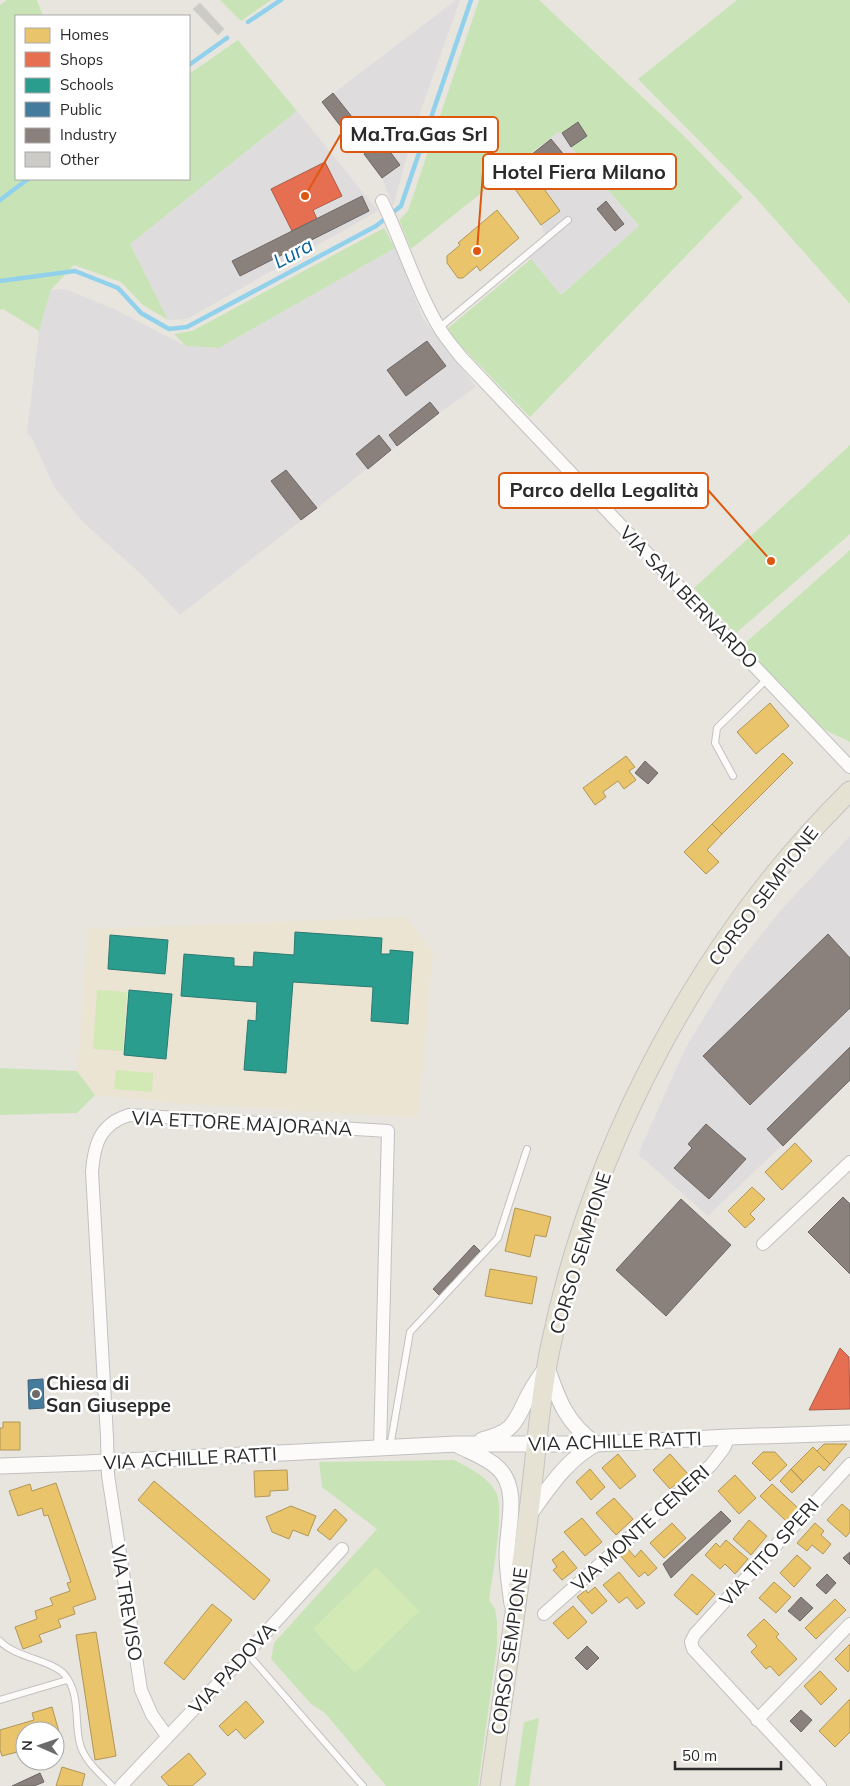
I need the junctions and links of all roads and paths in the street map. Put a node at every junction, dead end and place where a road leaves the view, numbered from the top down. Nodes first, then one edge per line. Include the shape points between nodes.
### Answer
1 (382, 201) dead end
2 (568, 220) dead end
3 (440, 328) junction
4 (767, 679) junction
5 (850, 768) edge
6 (733, 776) dead end
7 (850, 791) edge
8 (527, 1149) dead end
9 (850, 1162) edge
10 (763, 1244) dead end
11 (547, 1367) junction
12 (850, 1433) edge
13 (730, 1437) junction
14 (456, 1444) junction
15 (538, 1444) junction
16 (596, 1444) junction
17 (385, 1448) junction
18 (107, 1462) junction
19 (850, 1464) edge
20 (0, 1466) edge
21 (529, 1515) junction
22 (342, 1549) dead end
23 (544, 1614) dead end
24 (514, 1615) junction
25 (850, 1624) edge
26 (0, 1641) edge
27 (247, 1653) junction
28 (67, 1680) junction
29 (0, 1700) edge
30 (757, 1720) junction
31 (167, 1736) junction
32 (112, 1786) edge
33 (122, 1786) edge
34 (362, 1786) edge
35 (490, 1786) edge
36 (820, 1786) edge

1 - 3 street, VIA SAN BERNARDO
2 - 3 lane
3 - 4 street, VIA SAN BERNARDO via 461,358
4 - 5 street, VIA SAN BERNARDO
4 - 6 lane via 717,728 715,742
7 - 11 main road, CORSO SEMPIONE via 774,875 743,917 679,1013 643,1079 581,1237 561,1300
8 - 17 lane via 498,1238 410,1332
9 - 10 street
11 - 14 street via 512,1426 498,1436
11 - 15 main road, CORSO SEMPIONE
11 - 16 street via 569,1419
12 - 13 street, VIA ACHILLE RATTI
13 - 16 street, VIA ACHILLE RATTI
13 - 23 street, VIA MONTE CENERI via 711,1465
14 - 15 street, VIA ACHILLE RATTI
14 - 17 street, VIA ACHILLE RATTI
14 - 24 street via 494,1464 509,1486 507,1555
15 - 16 street, VIA ACHILLE RATTI
15 - 21 main road, CORSO SEMPIONE
16 - 21 street via 560,1473
17 - 18 street, VIA ACHILLE RATTI
17 - 18 street, VIA ETTORE MAJORANA via 388,1131 129,1115 118,1118 104,1131 96,1142 93,1156
18 - 20 street, VIA ACHILLE RATTI
18 - 31 street, VIA TREVISO via 141,1690 152,1715
19 - 30 street, VIA TITO SPERI via 694,1634 691,1642 693,1649
21 - 24 main road, CORSO SEMPIONE
22 - 27 street, VIA PADOVA
24 - 35 main road, CORSO SEMPIONE
25 - 30 street
26 - 28 lane via 8,1648 63,1673
27 - 31 street, VIA PADOVA
27 - 34 lane
28 - 29 lane
28 - 32 lane via 74,1697 80,1745 86,1758
30 - 36 street
31 - 33 street, VIA PADOVA

